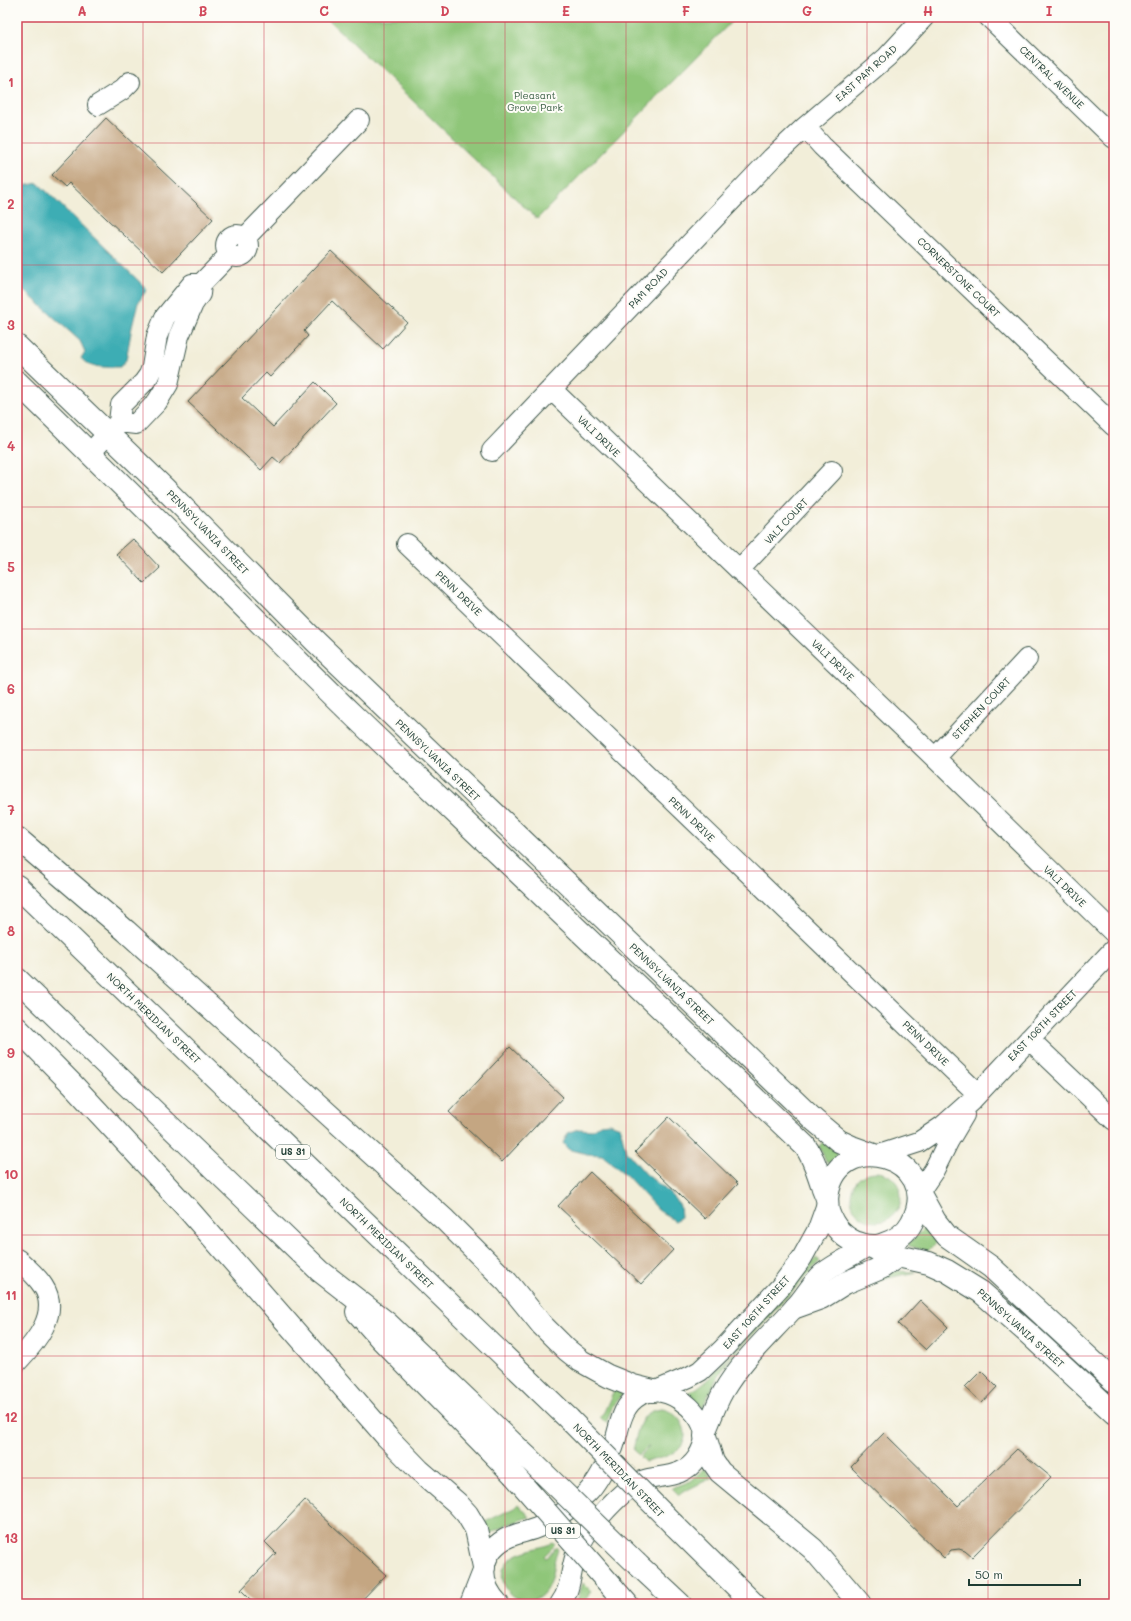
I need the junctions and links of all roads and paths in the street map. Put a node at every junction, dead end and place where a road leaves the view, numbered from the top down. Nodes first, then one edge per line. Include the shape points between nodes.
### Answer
1 (924, 17) edge
2 (989, 17) edge
3 (130, 82) dead end
4 (98, 105) dead end
5 (359, 120) dead end
6 (805, 127) junction
7 (1114, 138) edge
8 (17, 346) edge
9 (17, 382) edge
10 (551, 389) junction
11 (1114, 426) edge
12 (114, 428) junction
13 (492, 451) dead end
14 (90, 453) junction
15 (832, 471) dead end
16 (407, 544) dead end
17 (739, 570) junction
18 (1027, 659) dead end
19 (935, 758) junction
20 (17, 838) edge
21 (17, 886) edge
22 (1114, 932) edge
23 (1114, 949) edge
24 (17, 979) edge
25 (17, 1028) edge
26 (1029, 1039) junction
27 (974, 1097) junction
28 (1114, 1120) edge
29 (877, 1155) junction
30 (920, 1193) junction
31 (827, 1202) junction
32 (869, 1246) junction
33 (898, 1256) junction
34 (17, 1259) edge
35 (320, 1271) junction
36 (796, 1307) junction
37 (17, 1362) edge
38 (1114, 1382) edge
39 (654, 1391) junction
40 (1114, 1413) edge
41 (705, 1435) junction
42 (484, 1569) junction
43 (620, 1596) edge
44 (470, 1604) edge
45 (499, 1604) edge
46 (560, 1604) edge
47 (680, 1604) edge
48 (754, 1604) edge
49 (860, 1604) edge

1 - 6 street, EAST PAM ROAD via 872,70
2 - 7 street, CENTRAL AVENUE
3 - 4 street
5 - 12 street via 245,238 248,247 244,255 229,255 201,284 192,284 179,313 165,317 157,336 152,367 144,382 121,405
6 - 10 street, PAM ROAD via 772,158
6 - 11 street, CORNERSTONE COURT
8 - 12 main road, PENNSYLVANIA STREET
9 - 14 main road
10 - 13 street, PAM ROAD
10 - 17 street, VALI DRIVE
12 - 14 street
12 - 29 main road, PENNSYLVANIA STREET via 165,489 321,647 814,1120 839,1141
14 - 31 main road via 357,719 805,1146 815,1161
15 - 17 street, VALI COURT
16 - 27 street, PENN DRIVE
17 - 19 street, VALI DRIVE
18 - 19 street, STEPHEN COURT
19 - 22 street, VALI DRIVE
20 - 39 main road via 132,936 445,1220 507,1282 542,1325 567,1350 608,1376
21 - 48 main road, NORTH MERIDIAN STREET / US 31, bridge via 569,1419
23 - 26 street, EAST 106TH STREET
24 - 35 main road, US 31
25 - 42 main road via 187,1208 388,1437 419,1470 463,1509 476,1529
26 - 27 street, EAST 106TH STREET
26 - 28 street
27 - 29 street, EAST 106TH STREET via 929,1137
27 - 30 street, EAST 106TH STREET
29 - 30 main road via 895,1160 903,1166
29 - 31 main road via 860,1156 839,1170 830,1184
30 - 32 main road via 916,1214 906,1231 889,1243
30 - 38 main road via 935,1221 947,1236 990,1267
31 - 32 main road via 830,1217 838,1230 850,1240
31 - 39 street, EAST 106TH STREET via 818,1229 802,1258 781,1286 700,1371
32 - 33 main road, PENNSYLVANIA STREET
32 - 36 street via 822,1274
33 - 36 main road via 881,1268 845,1283 821,1298
33 - 40 main road, PENNSYLVANIA STREET via 929,1263 981,1292
34 - 37 street via 42,1284 46,1291 48,1307 47,1317 38,1337
35 - 43 main road, US 31, bridge via 380,1338 513,1474
35 - 47 main road, bridge via 387,1323
36 - 41 street via 751,1352 724,1391
39 - 41 street via 673,1396 688,1406 697,1415
39 - 42 street, EAST 106TH STREET via 634,1400 623,1412 613,1448 588,1492 562,1514 538,1527 504,1540 490,1552
41 - 46 street via 697,1458 688,1467 666,1477 638,1482 629,1487 589,1530 577,1551 566,1595
41 - 49 main road via 713,1462 720,1472 813,1549
42 - 44 street, EAST 106TH STREET
42 - 45 street via 485,1583

